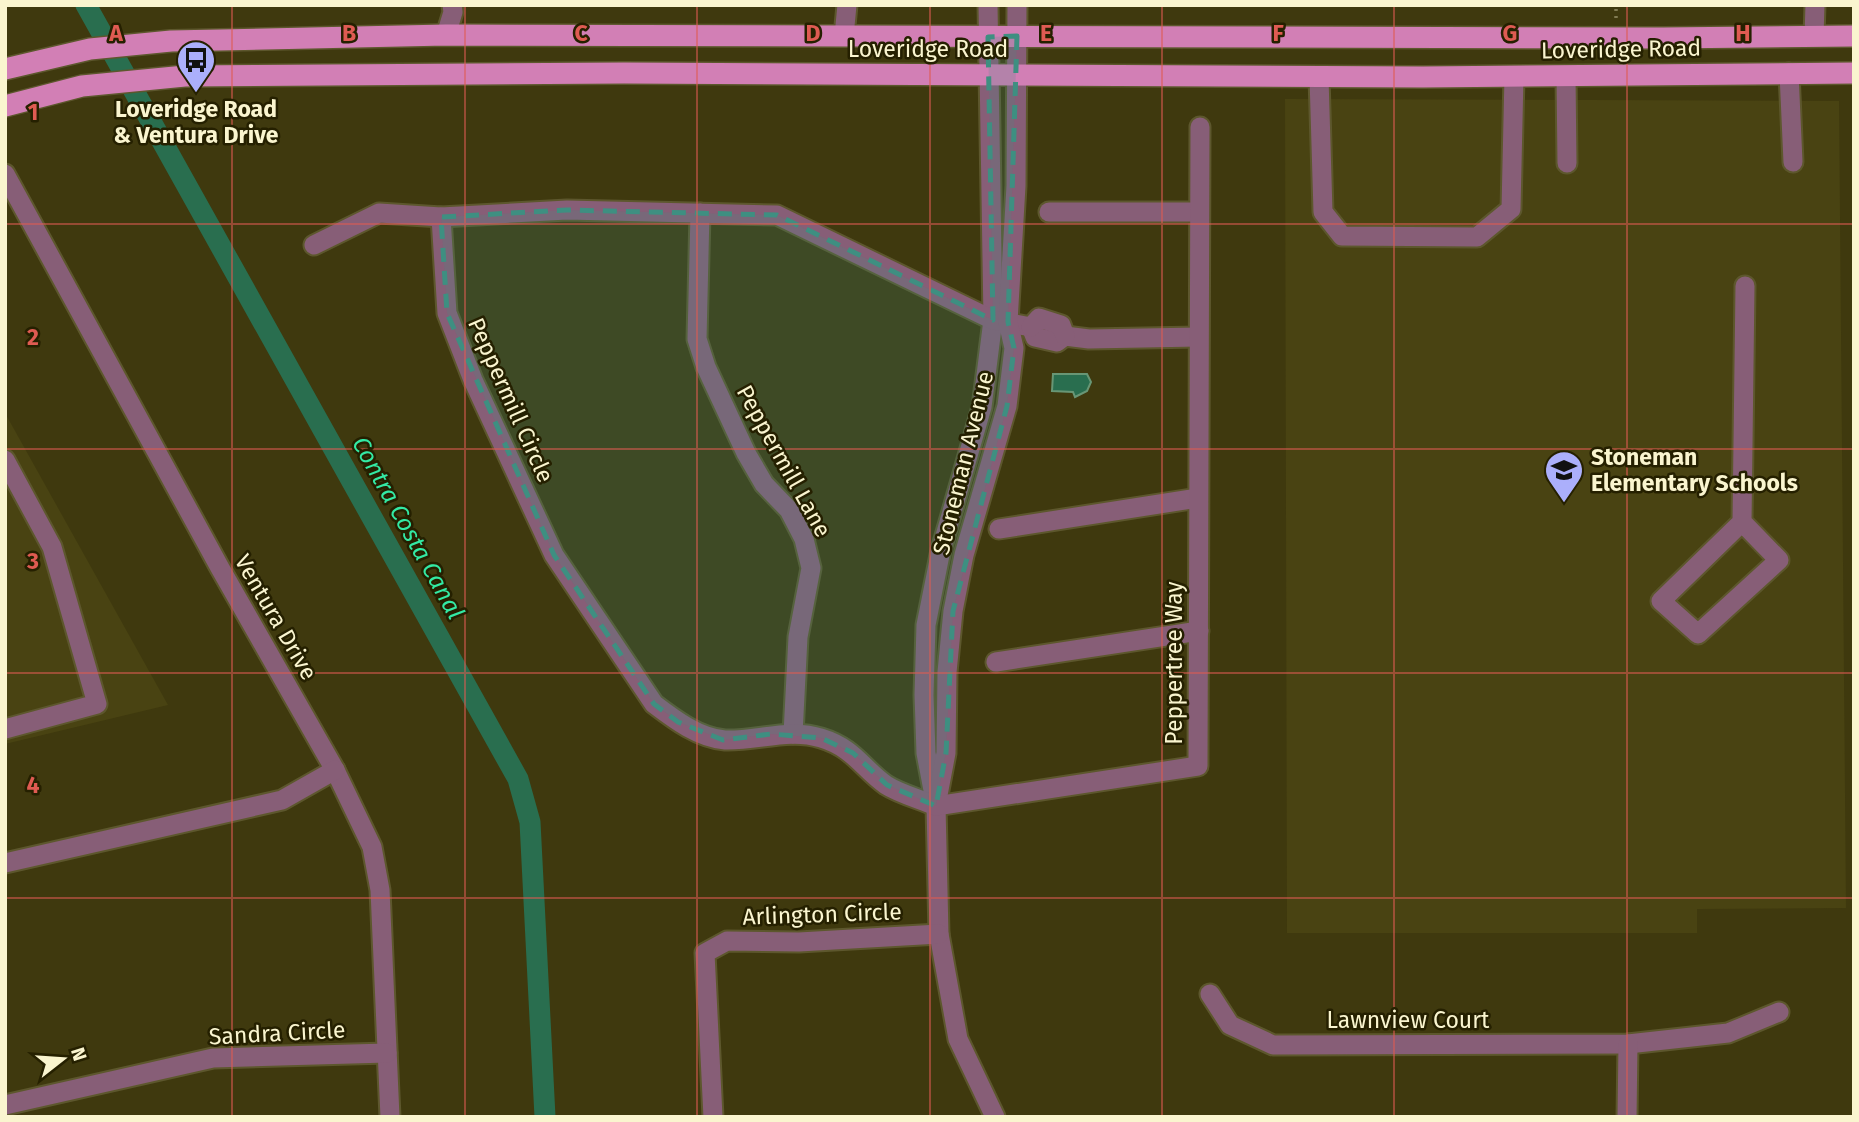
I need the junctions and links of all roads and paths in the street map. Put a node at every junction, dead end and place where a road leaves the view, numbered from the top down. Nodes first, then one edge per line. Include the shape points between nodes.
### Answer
1 (452, 5) edge
2 (847, 5) edge
3 (988, 5) edge
4 (1017, 5) edge
5 (1815, 5) edge
6 (446, 35) junction
7 (844, 36) junction
8 (1017, 36) junction
9 (1814, 36) junction
10 (1854, 36) edge
11 (988, 37) junction
12 (5, 69) edge
13 (1789, 73) junction
14 (1854, 73) edge
15 (988, 76) junction
16 (1016, 76) junction
17 (1514, 76) junction
18 (1566, 76) junction
19 (1319, 77) junction
20 (5, 106) edge
21 (1200, 127) dead end
22 (1793, 162) dead end
23 (1567, 163) dead end
24 (5, 174) edge
25 (1049, 212) dead end
26 (1199, 212) junction
27 (700, 214) junction
28 (441, 217) junction
29 (314, 246) dead end
30 (1745, 286) dead end
31 (1001, 321) junction
32 (1198, 337) junction
33 (1854, 426) edge
34 (5, 460) edge
35 (1854, 474) edge
36 (1198, 498) junction
37 (1742, 522) junction
38 (999, 529) dead end
39 (1199, 631) junction
40 (996, 662) dead end
41 (5, 729) edge
42 (793, 734) junction
43 (335, 770) junction
44 (936, 806) junction
45 (5, 863) edge
46 (939, 934) junction
47 (1210, 994) dead end
48 (1779, 1012) dead end
49 (1628, 1044) junction
50 (387, 1052) junction
51 (5, 1105) edge
52 (390, 1117) edge
53 (713, 1117) edge
54 (995, 1117) edge
55 (1627, 1117) edge

1 - 6 street
2 - 7 street
3 - 11 street, Stoneman Avenue
4 - 8 street, Stoneman Avenue
5 - 9 street
6 - 7 main road, Loveridge Road
6 - 12 main road, Loveridge Road via 171,41 90,50
7 - 11 main road, Loveridge Road
8 - 9 main road, Loveridge Road
8 - 11 main road, Loveridge Road
8 - 16 street, Stoneman Avenue
9 - 10 main road, Loveridge Road
11 - 15 street, Stoneman Avenue
13 - 14 main road, Loveridge Road
13 - 18 main road, Loveridge Road
13 - 22 street
15 - 16 main road, Loveridge Road
15 - 20 main road, Loveridge Road via 185,76 82,86
15 - 31 street, Stoneman Avenue
16 - 19 main road, Loveridge Road
16 - 31 street, Stoneman Avenue via 1016,186
17 - 18 main road, Loveridge Road
17 - 19 main road, Loveridge Road
17 - 19 street via 1511,209 1477,237 1342,236 1323,212
18 - 23 street
21 - 26 street, Peppertree Way
24 - 43 street, Ventura Drive
25 - 26 street
26 - 32 street, Peppertree Way
27 - 28 street via 567,210
27 - 31 street via 777,215
27 - 42 street, Peppermill Lane via 697,339 746,453 764,484 789,510 804,539 811,568 798,637
28 - 29 street via 379,213
28 - 42 street, Peppermill Circle via 447,313 473,380 554,555 654,704 697,732 723,740
30 - 37 street
31 - 32 street via 1031,327 1035,337 1056,342 1065,336
31 - 44 street, Stoneman Avenue via 1014,348 1007,407 964,555 953,611 946,753
32 - 36 street, Peppertree Way
33 - 35 path
34 - 41 street via 52,547 97,705
36 - 38 street
36 - 39 street, Peppertree Way
37 - 37 street via 1661,601 1698,634 1779,560
39 - 40 street
39 - 44 street, Peppertree Way via 1198,766
42 - 44 street, Peppermill Circle via 821,738 853,753 887,785
43 - 45 street via 282,800
43 - 50 street, Ventura Drive via 372,847 380,890
44 - 46 street, Stoneman Avenue
46 - 53 street, Arlington Circle via 727,941 705,953
46 - 54 street, Stoneman Avenue via 958,1039
47 - 49 street, Lawnview Court via 1230,1025 1273,1045
48 - 49 street, Lawnview Court via 1728,1033
49 - 55 street
50 - 51 street, Sandra Circle via 213,1058
50 - 52 street, Ventura Drive

